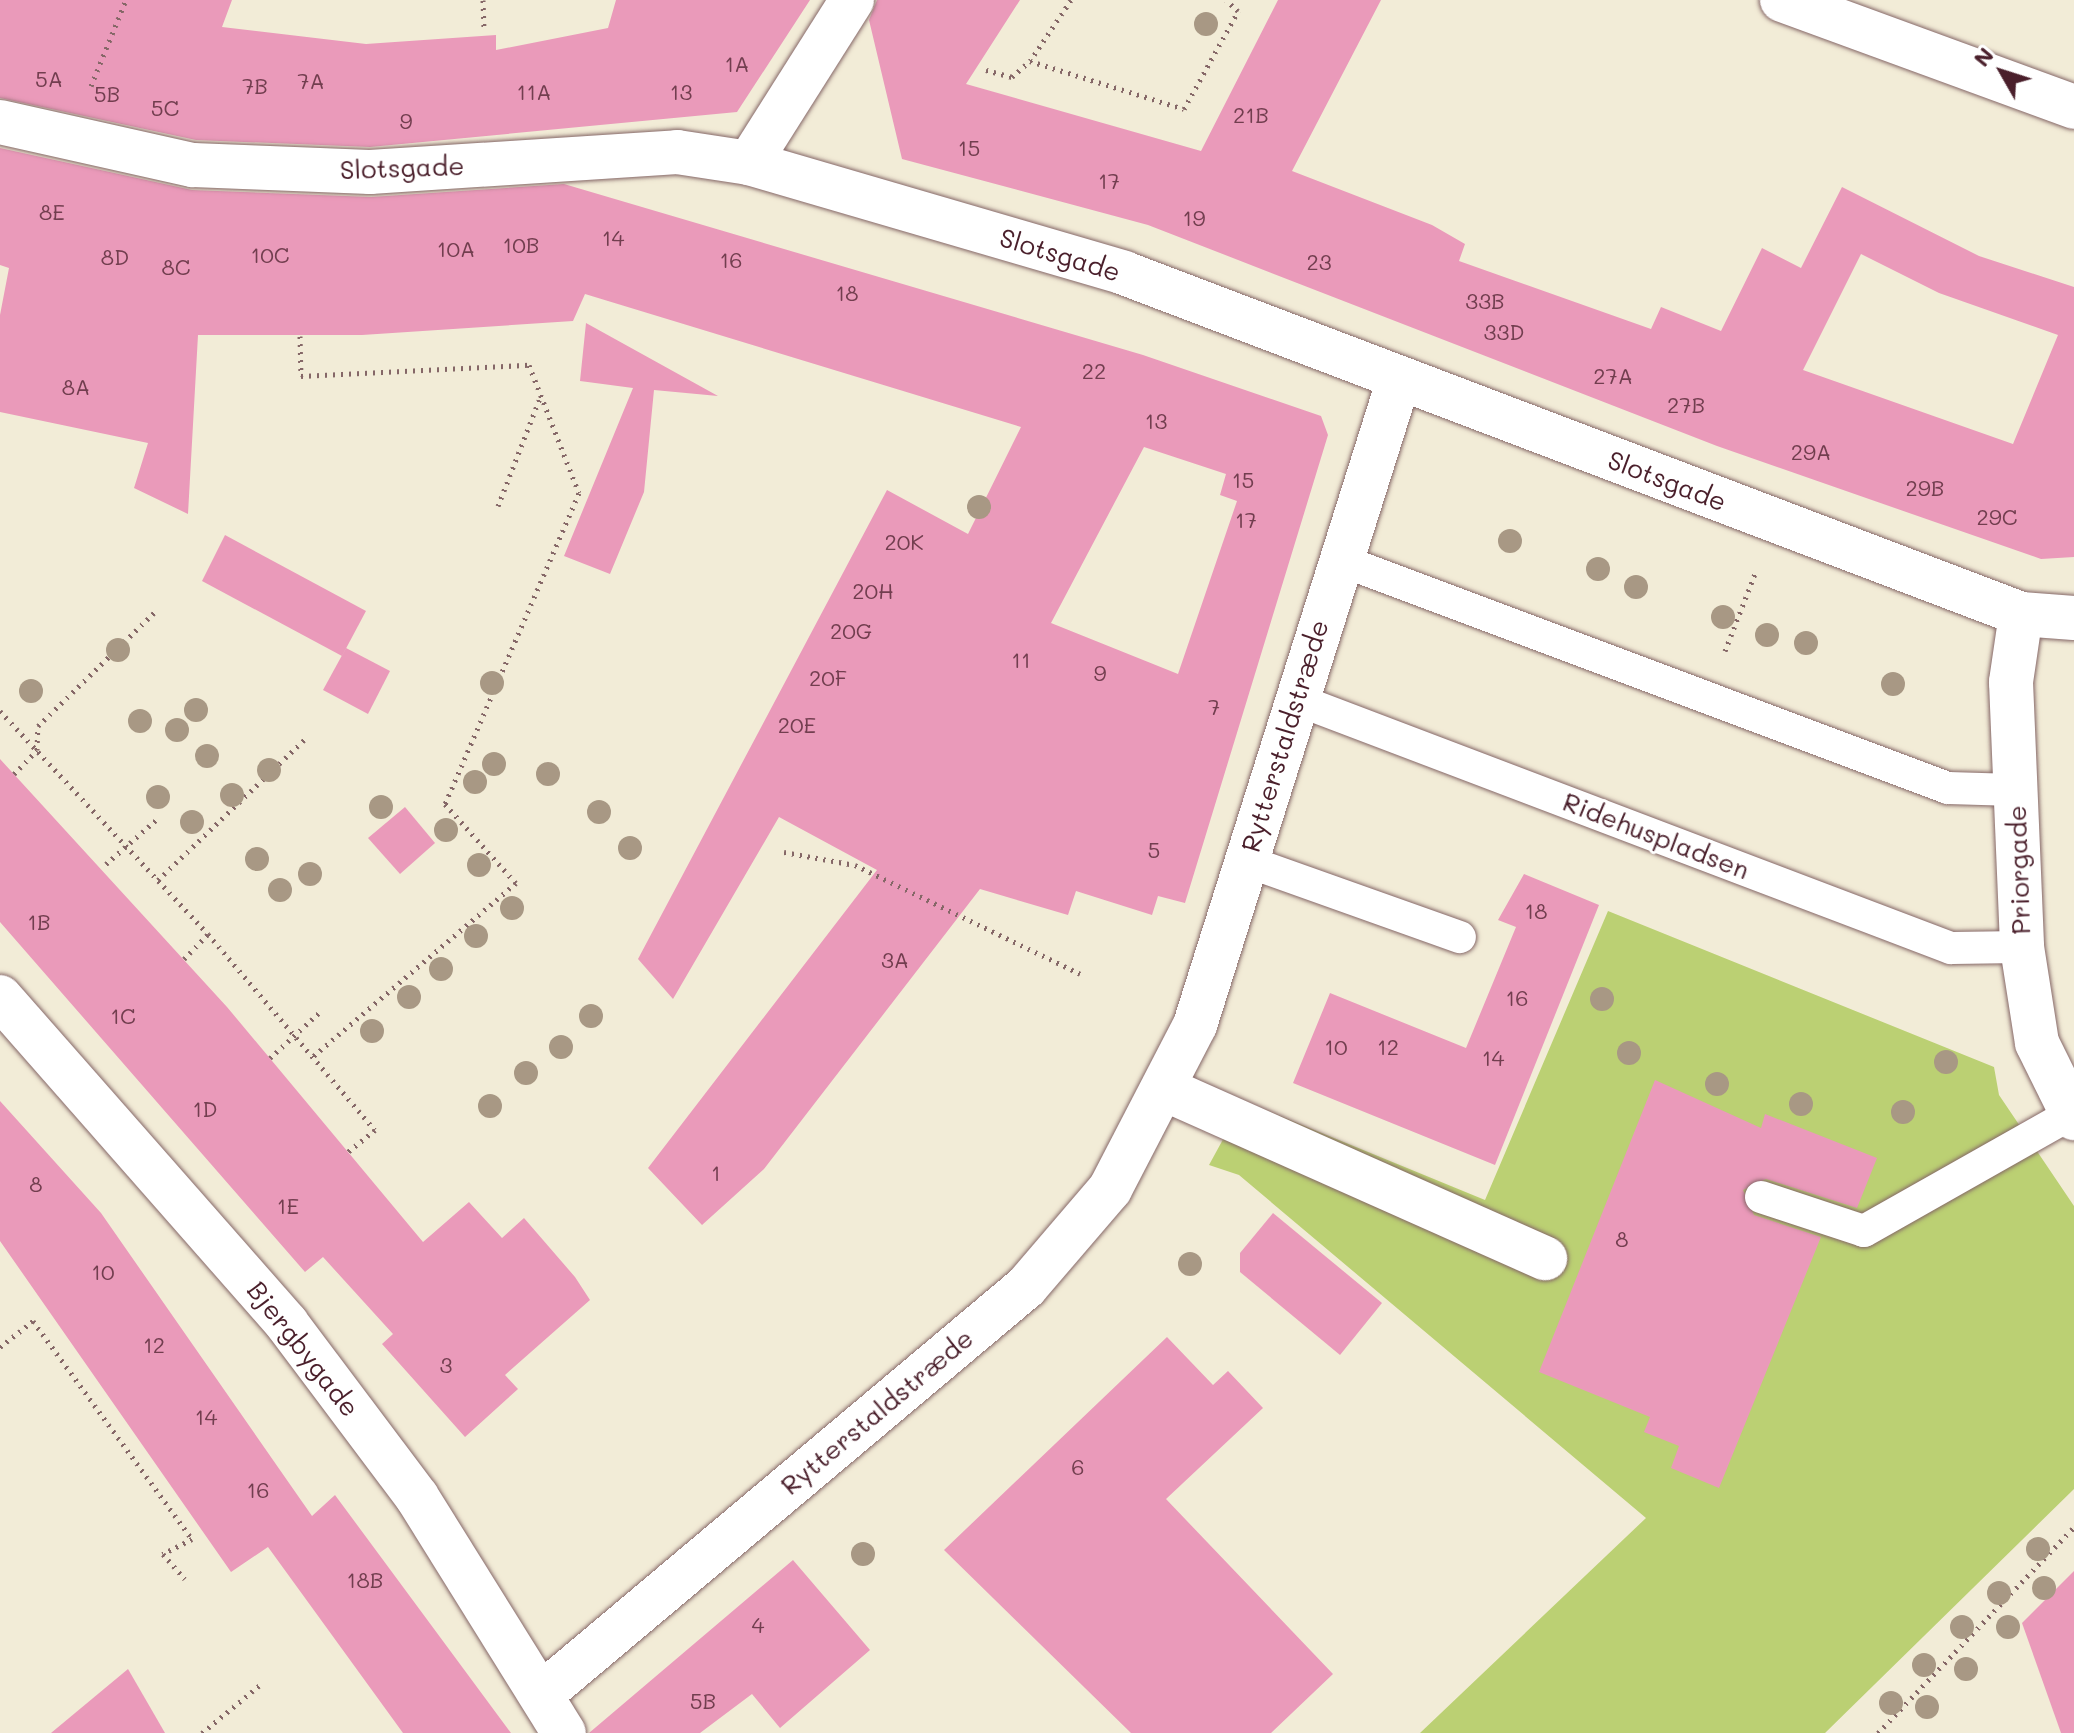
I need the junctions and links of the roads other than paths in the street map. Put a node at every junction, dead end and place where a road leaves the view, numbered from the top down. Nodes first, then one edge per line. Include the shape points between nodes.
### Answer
1 (852, 0) edge
2 (1782, 0) edge
3 (2074, 107) edge
4 (0, 122) edge
5 (749, 163) junction
6 (1399, 379) junction
7 (1340, 560) junction
8 (2021, 614) junction
9 (2074, 618) edge
10 (1295, 699) junction
11 (2015, 790) junction
12 (1246, 861) junction
13 (1460, 937) dead end
14 (2022, 947) junction
15 (0, 997) edge
16 (1167, 1090) junction
17 (2072, 1116) edge
18 (1761, 1197) dead end
19 (1545, 1258) dead end
20 (543, 1693) junction
21 (564, 1733) edge

1 - 5 street
2 - 3 street
4 - 5 street, Slotsgade via 193,165 370,172 677,152
5 - 6 street, Slotsgade via 1124,273
6 - 7 street, Rytterstaldstræde
6 - 8 street, Slotsgade
7 - 10 street, Rytterstaldstræde
7 - 11 lane via 1948,788
8 - 9 street, Slotsgade
8 - 11 street, Priorgade via 2011,682
10 - 12 street, Rytterstaldstræde
10 - 14 lane, Ridehuspladsen via 1951,948
11 - 14 street, Priorgade
12 - 13 lane
12 - 16 street, Rytterstaldstræde
14 - 17 street, Priorgade via 2037,1043
15 - 20 street, Bjergbygade via 287,1324 417,1497
16 - 19 street
16 - 20 street, Rytterstaldstræde via 1110,1189 1026,1287
17 - 18 lane via 1864,1231
20 - 21 street, Bjergbygade

